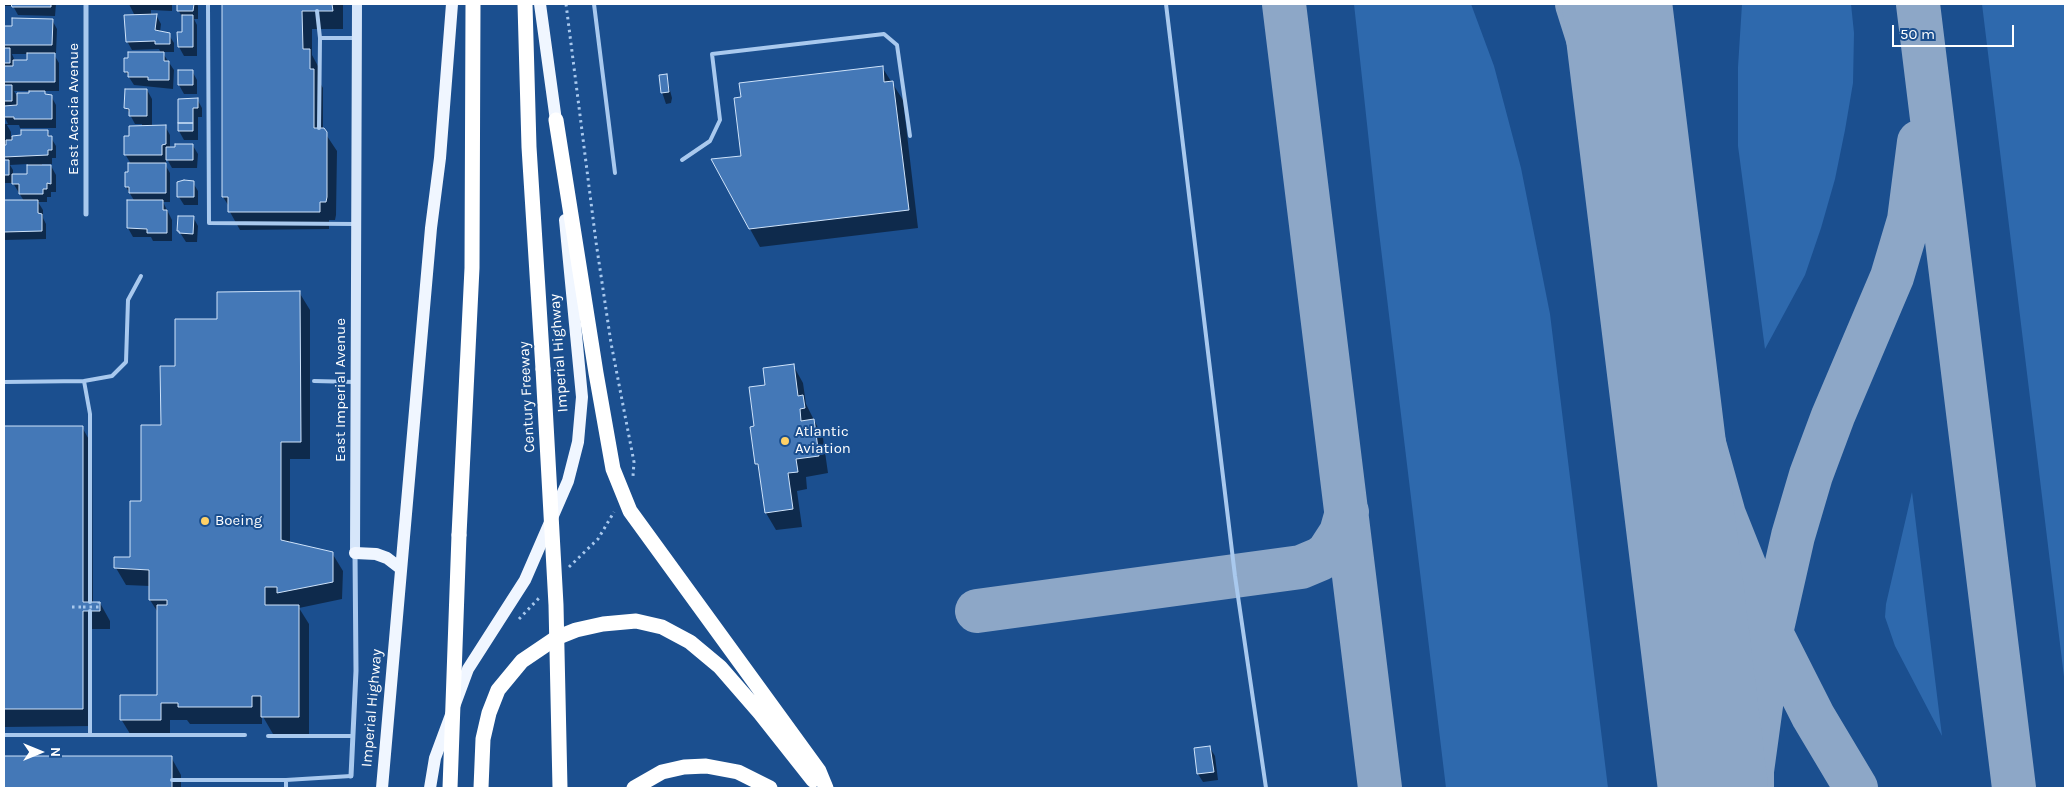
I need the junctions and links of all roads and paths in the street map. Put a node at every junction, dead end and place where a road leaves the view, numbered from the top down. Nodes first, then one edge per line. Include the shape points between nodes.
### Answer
1 (86, 4) edge
2 (208, 4) edge
3 (357, 4) edge
4 (452, 4) edge
5 (473, 4) edge
6 (525, 4) edge
7 (540, 4) edge
8 (566, 4) edge
9 (594, 4) edge
10 (1166, 4) edge
11 (317, 11) dead end
12 (320, 38) junction
13 (357, 38) junction
14 (556, 120) junction
15 (319, 128) dead end
16 (910, 136) dead end
17 (682, 160) dead end
18 (615, 173) dead end
19 (86, 214) dead end
20 (356, 224) junction
21 (141, 276) dead end
22 (84, 381) junction
23 (4, 382) edge
24 (314, 382) dead end
25 (356, 382) junction
26 (631, 481) dead end
27 (618, 504) dead end
28 (356, 553) junction
29 (400, 568) junction
30 (564, 573) dead end
31 (542, 594) dead end
32 (90, 602) dead end
33 (99, 602) dead end
34 (72, 607) dead end
35 (90, 611) dead end
36 (515, 623) dead end
37 (4, 735) edge
38 (90, 735) junction
39 (245, 735) dead end
40 (268, 736) dead end
41 (354, 736) junction
42 (351, 776) joint
43 (172, 780) dead end
44 (286, 780) junction
45 (481, 786) edge
46 (286, 788) edge
47 (382, 788) edge
48 (430, 788) edge
49 (450, 788) edge
50 (560, 788) edge
51 (634, 788) edge
52 (770, 788) edge
53 (820, 788) edge
54 (826, 788) edge
55 (1266, 788) edge

1 - 19 street, East Acacia Avenue
2 - 20 lane via 209,223
3 - 13 street, East Imperial Avenue
4 - 29 main road, Imperial Highway
5 - 49 highway, bridge via 472,268
6 - 50 highway, Century Freeway, bridge via 529,147 556,605
7 - 14 main road, Imperial Highway
8 - 26 path via 609,334 634,462
9 - 18 lane
10 - 55 lane via 1235,576
11 - 12 lane
12 - 13 lane
12 - 15 lane
13 - 20 street, East Imperial Avenue
14 - 48 main road, Imperial Highway via 582,397 578,442 568,481 526,580 468,669 435,758
14 - 54 highway via 613,469 630,511 813,764
16 - 17 lane via 897,45 884,34 712,54 720,120 710,142
20 - 25 street, East Imperial Avenue
21 - 22 lane via 128,300 126,362 112,376
22 - 23 lane
22 - 32 lane via 90,414
24 - 25 lane
25 - 28 street, East Imperial Avenue
27 - 30 path via 598,538
28 - 29 main road via 382,556
28 - 41 street, East Imperial Avenue
29 - 47 main road, Imperial Highway
31 - 36 path
33 - 34 path, bridge via 99,607
35 - 38 lane
37 - 38 lane
38 - 39 lane
40 - 41 lane
41 - 42 street, East Imperial Avenue
42 - 44 lane
43 - 44 lane
44 - 46 lane
45 - 53 highway via 483,739 489,713 498,690 522,661 556,638 576,630 636,621 662,627 690,642 720,667
51 - 52 highway via 662,772 706,766 738,772

